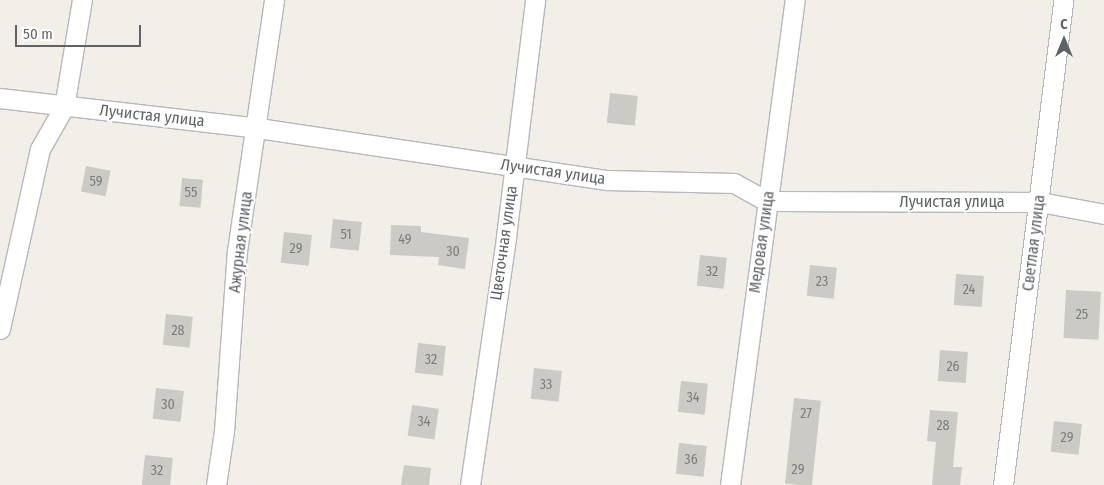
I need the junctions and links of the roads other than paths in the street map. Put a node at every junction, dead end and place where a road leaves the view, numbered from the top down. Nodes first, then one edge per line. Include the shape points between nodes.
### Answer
1 (82, 0) edge
2 (274, 0) edge
3 (535, 0) edge
4 (795, 0) edge
5 (1063, 0) edge
6 (0, 98) edge
7 (64, 106) junction
8 (258, 128) junction
9 (514, 168) junction
10 (767, 201) junction
11 (1040, 202) junction
12 (1104, 214) edge
13 (0, 329) edge
14 (216, 485) edge
15 (470, 485) edge
16 (730, 485) edge
17 (1003, 485) edge

1 - 7 street
2 - 8 street, Ажурная улица
3 - 9 street, Цветочная улица
4 - 10 street, Медовая улица
5 - 11 street, Светлая улица
6 - 7 street, Лучистая улица
7 - 8 street, Лучистая улица
7 - 13 street via 40,149
8 - 9 street, Лучистая улица
8 - 14 street, Ажурная улица via 237,251 224,431
9 - 10 street, Лучистая улица via 608,180 734,183
9 - 15 street, Цветочная улица
10 - 11 street, Лучистая улица
10 - 16 street, Медовая улица
11 - 12 street, Лучистая улица
11 - 17 street, Светлая улица

